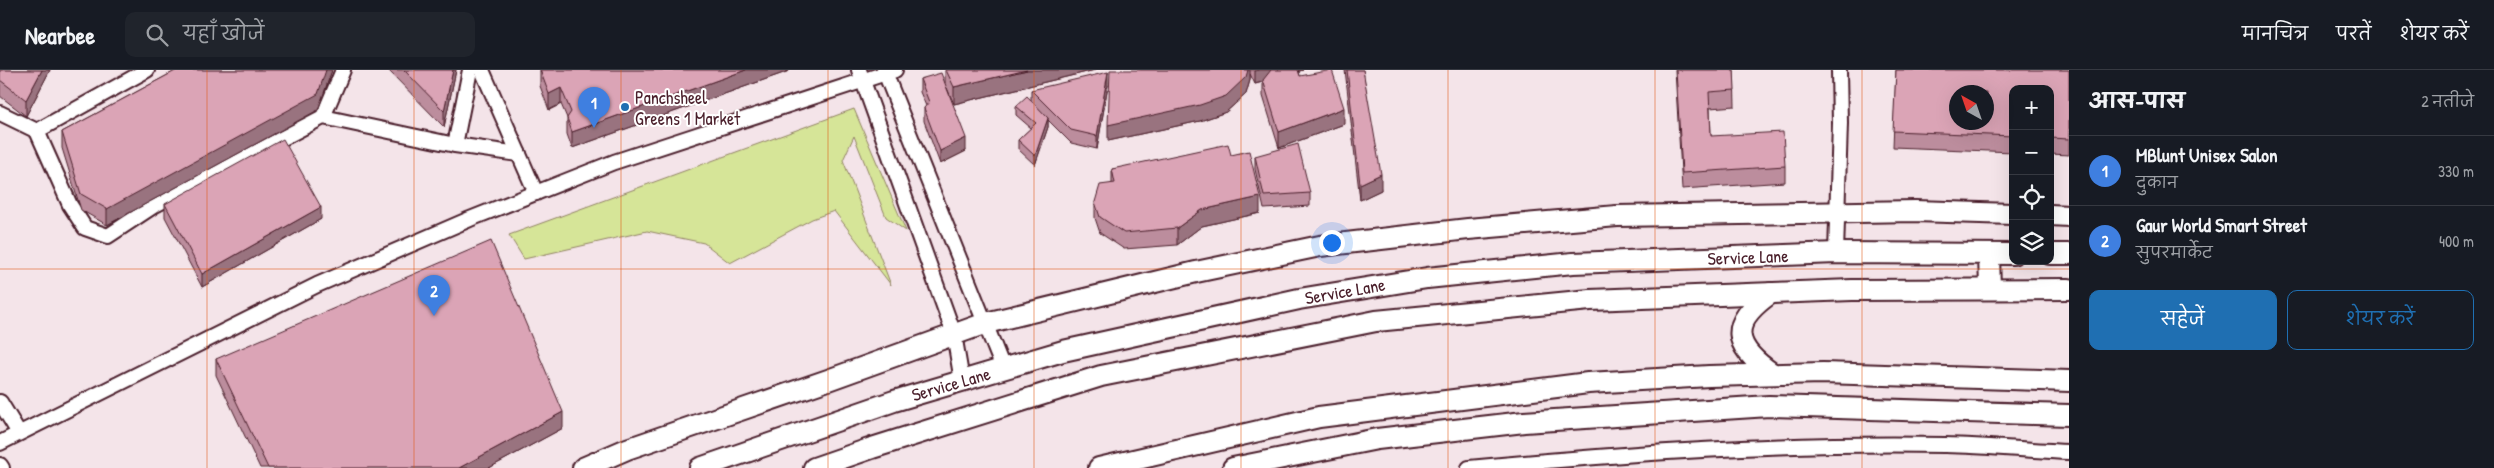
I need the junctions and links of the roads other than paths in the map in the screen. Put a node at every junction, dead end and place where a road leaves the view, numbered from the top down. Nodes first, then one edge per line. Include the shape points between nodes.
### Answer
1 (147, 70) edge
2 (343, 70) edge
3 (470, 70) edge
4 (482, 70) edge
5 (1840, 70) edge
6 (888, 71) edge
7 (861, 75) edge
8 (0, 113) edge
9 (324, 117) junction
10 (37, 131) junction
11 (455, 145) junction
12 (519, 154) junction
13 (536, 193) junction
14 (1838, 211) junction
15 (2009, 214) edge
16 (2054, 215) edge
17 (2069, 216) edge
18 (1836, 253) junction
19 (1989, 254) junction
20 (2009, 254) edge
21 (2054, 254) edge
22 (2069, 254) edge
23 (1990, 289) junction
24 (2069, 290) edge
25 (1771, 293) junction
26 (986, 323) junction
27 (954, 334) junction
28 (1003, 368) junction
29 (1773, 374) junction
30 (962, 381) junction
31 (2069, 381) edge
32 (0, 402) edge
33 (2069, 415) edge
34 (19, 434) junction
35 (0, 442) edge
36 (2069, 452) edge
37 (0, 464) edge
38 (2, 468) edge
39 (582, 468) edge
40 (700, 468) edge
41 (814, 468) edge
42 (1099, 468) edge
43 (1234, 468) edge
44 (1469, 468) edge

1 - 10 street
2 - 9 street
3 - 11 street
4 - 12 street
5 - 14 street
6 - 7 street
6 - 26 street
7 - 13 street via 614,162
7 - 27 street
8 - 10 street
9 - 10 street via 155,206 108,236 85,228
9 - 11 street
11 - 12 street
12 - 13 street
13 - 34 street via 317,285
14 - 15 street
14 - 18 street
14 - 26 street via 1617,216 1468,228 1320,246 1196,272
16 - 17 street
18 - 19 street, Service Lane
18 - 28 street, Service Lane via 1573,263 1427,278 1299,299 1063,351
19 - 20 street, Service Lane
19 - 23 street
21 - 22 street
23 - 24 street
23 - 25 street
25 - 29 street via 1745,315 1741,342 1753,360
25 - 41 street via 1590,300 1376,321 1101,376
26 - 27 street
26 - 28 street
27 - 30 street
27 - 39 street via 627,449
28 - 30 street, Service Lane
29 - 31 street
29 - 42 street via 1588,383 1319,417
30 - 40 street, Service Lane
32 - 34 street
33 - 43 street via 1769,406 1524,422 1377,439
34 - 35 street
36 - 44 street via 1945,445 1786,446 1591,457
37 - 38 street

